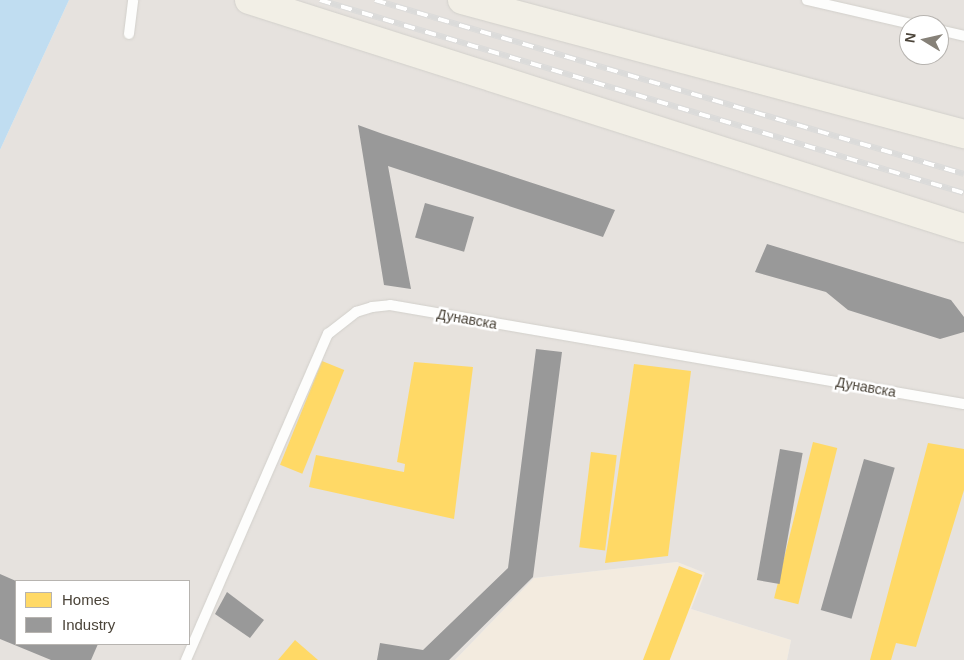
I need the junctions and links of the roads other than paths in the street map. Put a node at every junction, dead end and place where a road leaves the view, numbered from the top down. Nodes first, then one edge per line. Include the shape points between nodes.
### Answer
1 (133, 0) edge
2 (462, 0) edge
3 (807, 0) edge
4 (252, 1) edge
5 (899, 21) edge
6 (949, 32) edge
7 (129, 34) dead end
8 (964, 36) edge
9 (962, 133) edge
10 (964, 228) edge
11 (964, 404) edge
12 (186, 660) edge

1 - 7 lane
2 - 9 main road
3 - 5 lane
4 - 10 main road
6 - 8 lane
11 - 12 lane, Дунавска via 390,305 356,312 328,334

